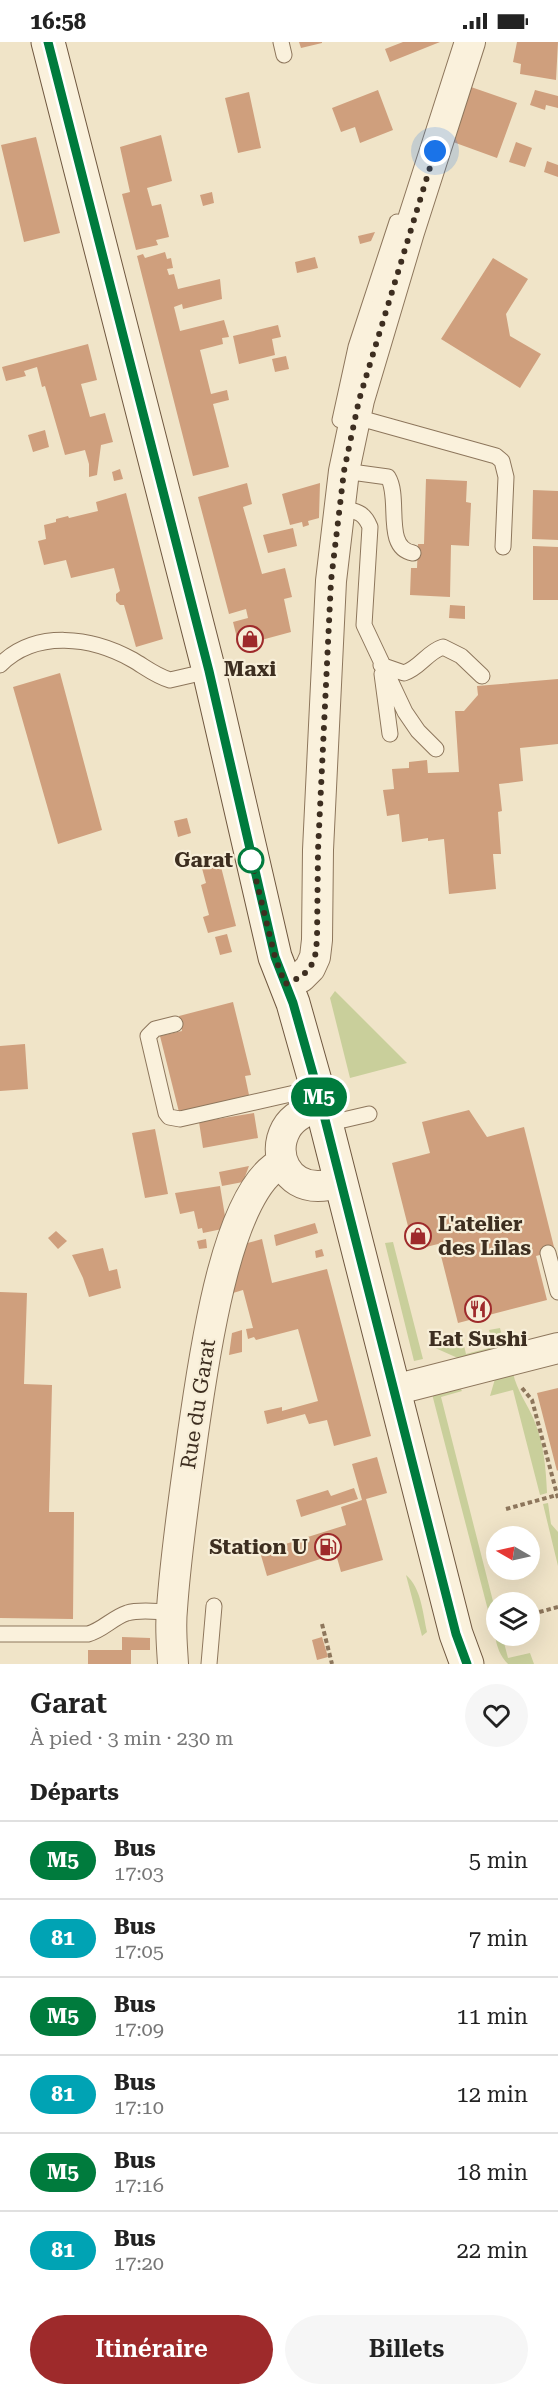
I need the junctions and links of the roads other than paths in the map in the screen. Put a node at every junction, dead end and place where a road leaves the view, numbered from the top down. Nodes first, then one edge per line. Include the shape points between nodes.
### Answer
1 (48, 42) edge
2 (456, 42) edge
3 (471, 42) edge
4 (356, 417) junction
5 (344, 471) junction
6 (338, 508) junction
7 (503, 547) dead end
8 (413, 553) dead end
9 (0, 665) edge
10 (381, 665) junction
11 (209, 671) junction
12 (482, 676) dead end
13 (390, 734) dead end
14 (436, 749) dead end
15 (285, 984) junction
16 (175, 1024) dead end
17 (321, 1106) junction
18 (369, 1114) dead end
19 (282, 1163) junction
20 (341, 1182) junction
21 (548, 1253) dead end
22 (558, 1292) edge
23 (558, 1348) edge
24 (394, 1390) junction
25 (214, 1606) dead end
26 (171, 1612) junction
27 (0, 1634) edge
28 (173, 1664) edge
29 (209, 1664) edge
30 (467, 1664) edge

1 - 11 main road
2 - 6 lane via 354,357 332,479 332,500
3 - 4 street via 409,232
4 - 5 street
4 - 7 lane via 496,456 502,461 506,477
5 - 6 street
5 - 8 lane via 388,477 398,544
6 - 10 lane via 359,512 370,527 364,626
6 - 15 street via 331,581 317,940 310,968
9 - 11 lane via 24,648 58,640 118,652 170,680
10 - 12 lane via 404,673 443,647 461,656
10 - 13 lane
10 - 14 lane via 405,712
11 - 15 main road via 269,935
15 - 17 main road
16 - 17 lane via 154,1029 148,1035 169,1117
17 - 18 lane
17 - 19 street via 308,1109 287,1127 280,1149
17 - 20 main road
19 - 20 street via 296,1180 308,1185
19 - 26 street, Rue du Garat via 270,1168 251,1196 218,1289 179,1528
20 - 24 main road
21 - 22 lane
23 - 24 street
24 - 30 main road
25 - 29 lane
26 - 27 lane via 128,1613 88,1634
26 - 28 street, Rue du Garat

